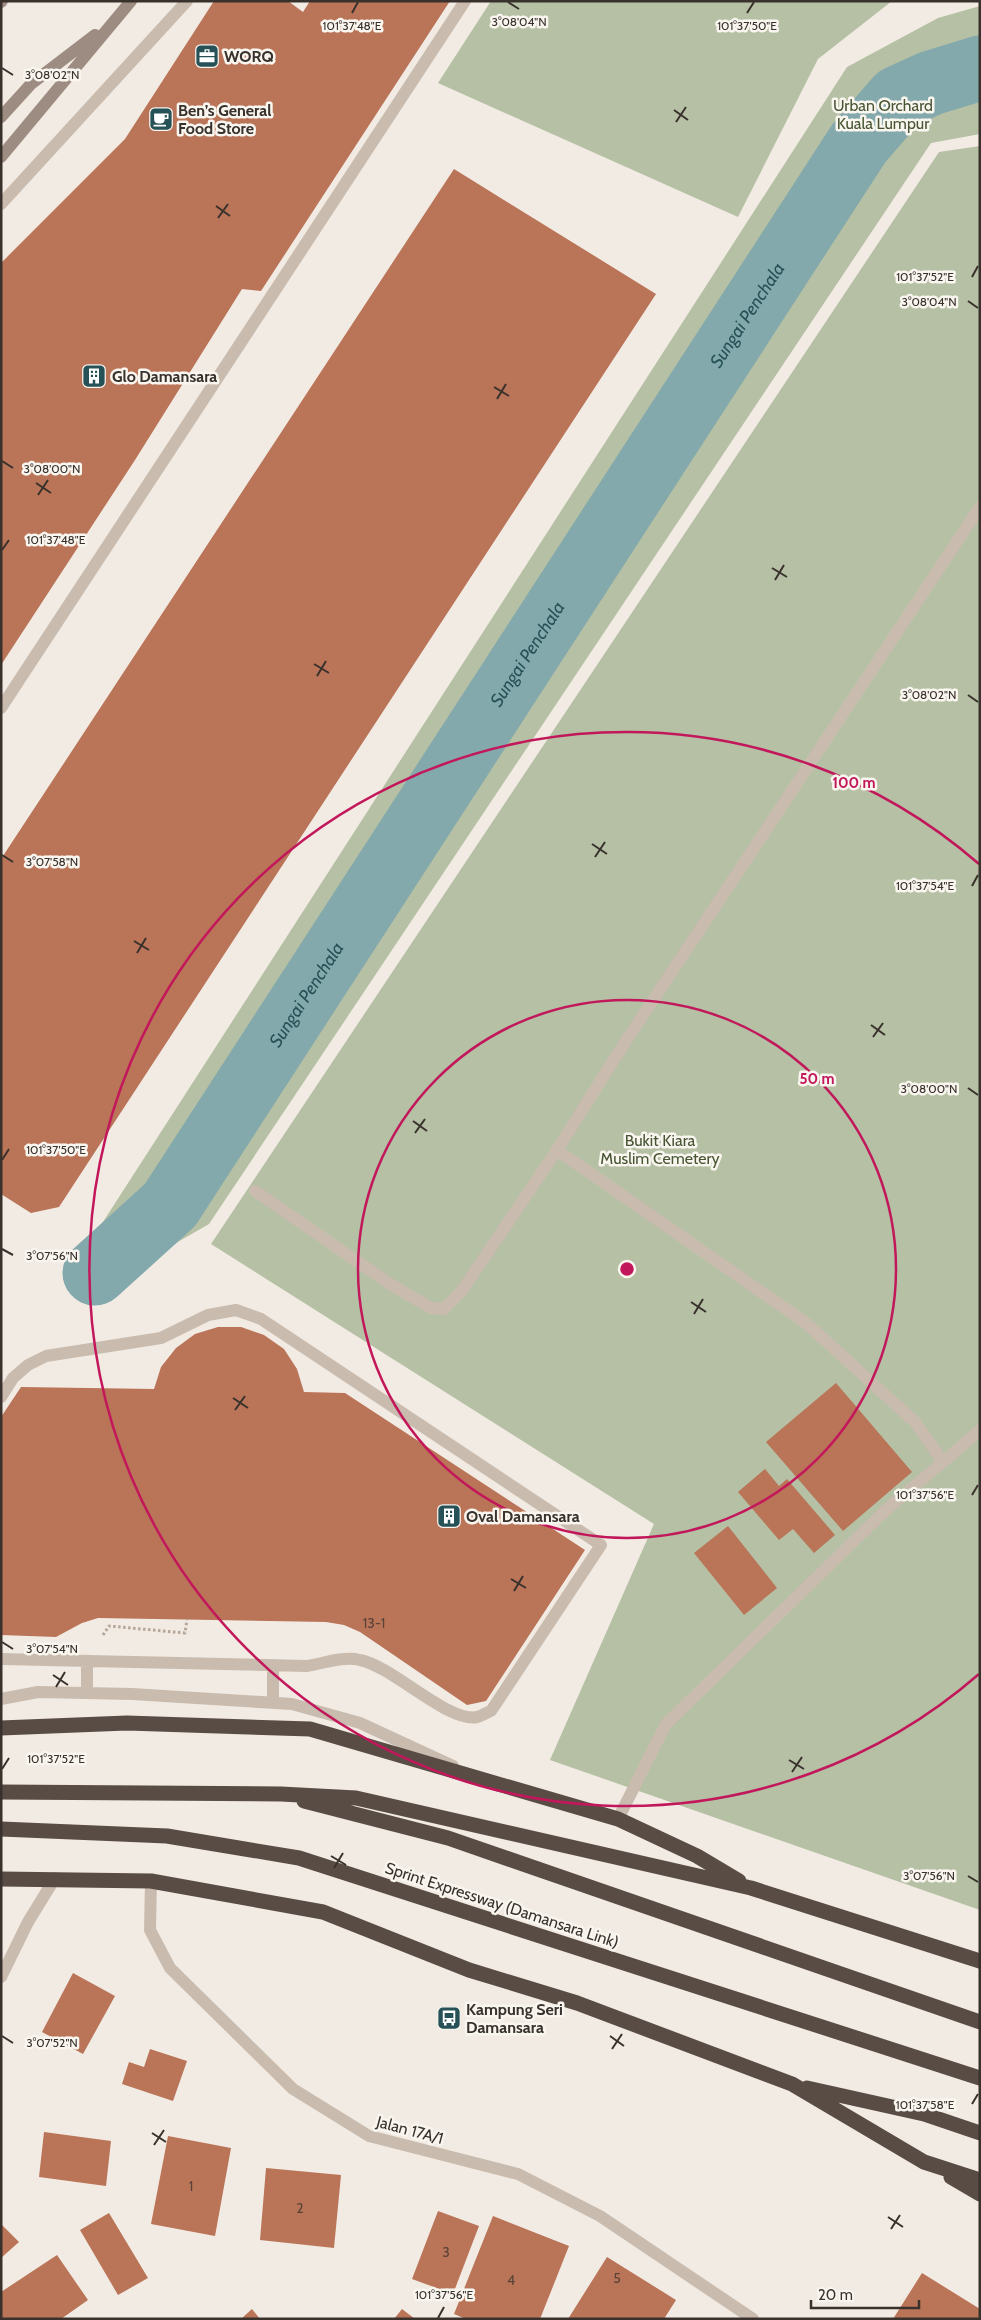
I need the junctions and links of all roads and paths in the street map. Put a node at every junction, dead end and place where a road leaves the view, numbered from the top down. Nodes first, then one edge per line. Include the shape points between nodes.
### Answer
1 (131, 1) edge
2 (187, 1) edge
3 (465, 1) edge
4 (113, 22) junction
5 (1, 117) edge
6 (1, 157) edge
7 (1, 204) edge
8 (980, 507) edge
9 (1, 708) edge
10 (558, 1150) junction
11 (255, 1191) dead end
12 (1, 1397) edge
13 (980, 1430) edge
14 (943, 1462) junction
15 (187, 1619) dead end
16 (1, 1659) edge
17 (87, 1661) junction
18 (273, 1666) junction
19 (87, 1693) junction
20 (1, 1699) edge
21 (273, 1703) junction
22 (1, 1728) edge
23 (487, 1781) junction
24 (1, 1792) edge
25 (281, 1794) junction
26 (618, 1820) junction
27 (1, 1829) edge
28 (1, 1878) edge
29 (55, 1878) junction
30 (151, 1881) junction
31 (751, 1888) junction
32 (980, 1961) edge
33 (1, 1977) edge
34 (980, 2022) edge
35 (980, 2078) edge
36 (792, 2084) junction
37 (980, 2133) edge
38 (924, 2162) junction
39 (980, 2180) edge
40 (980, 2194) edge
41 (753, 2319) edge

1 - 4 main road
2 - 7 street
3 - 9 street
4 - 5 main road via 32,84
4 - 6 main road
8 - 10 street via 627,1038
10 - 11 street via 461,1292 444,1309 431,1308 390,1284
10 - 14 street via 806,1323 914,1422
12 - 18 street via 13,1378 46,1356 161,1338 208,1315 236,1310 261,1319 601,1545 491,1711 476,1717 458,1714 386,1670 361,1660 344,1658 307,1666
13 - 14 street
14 - 26 street via 886,1510 666,1724
15 - 17 path via 184,1633 109,1626
16 - 17 street
17 - 18 street
17 - 19 street
18 - 21 street
19 - 20 street via 38,1692
19 - 21 street
21 - 23 street via 292,1704 360,1723
22 - 23 highway via 127,1723 310,1729
23 - 26 highway
24 - 25 highway
25 - 31 highway via 356,1798
25 - 34 highway via 448,1838
26 - 31 highway via 697,1856
27 - 35 highway, Sprint Expressway (Damansara Link) via 167,1836 299,1858
28 - 29 highway
29 - 30 highway
29 - 33 street via 28,1922
30 - 36 highway via 323,1912 469,1970 577,2003
30 - 41 street, Jalan 17A/1 via 150,1930 170,1968 293,2089 369,2136 518,2174 600,2216
31 - 32 highway
36 - 37 highway via 924,2114
36 - 38 highway
38 - 39 highway
38 - 40 highway

